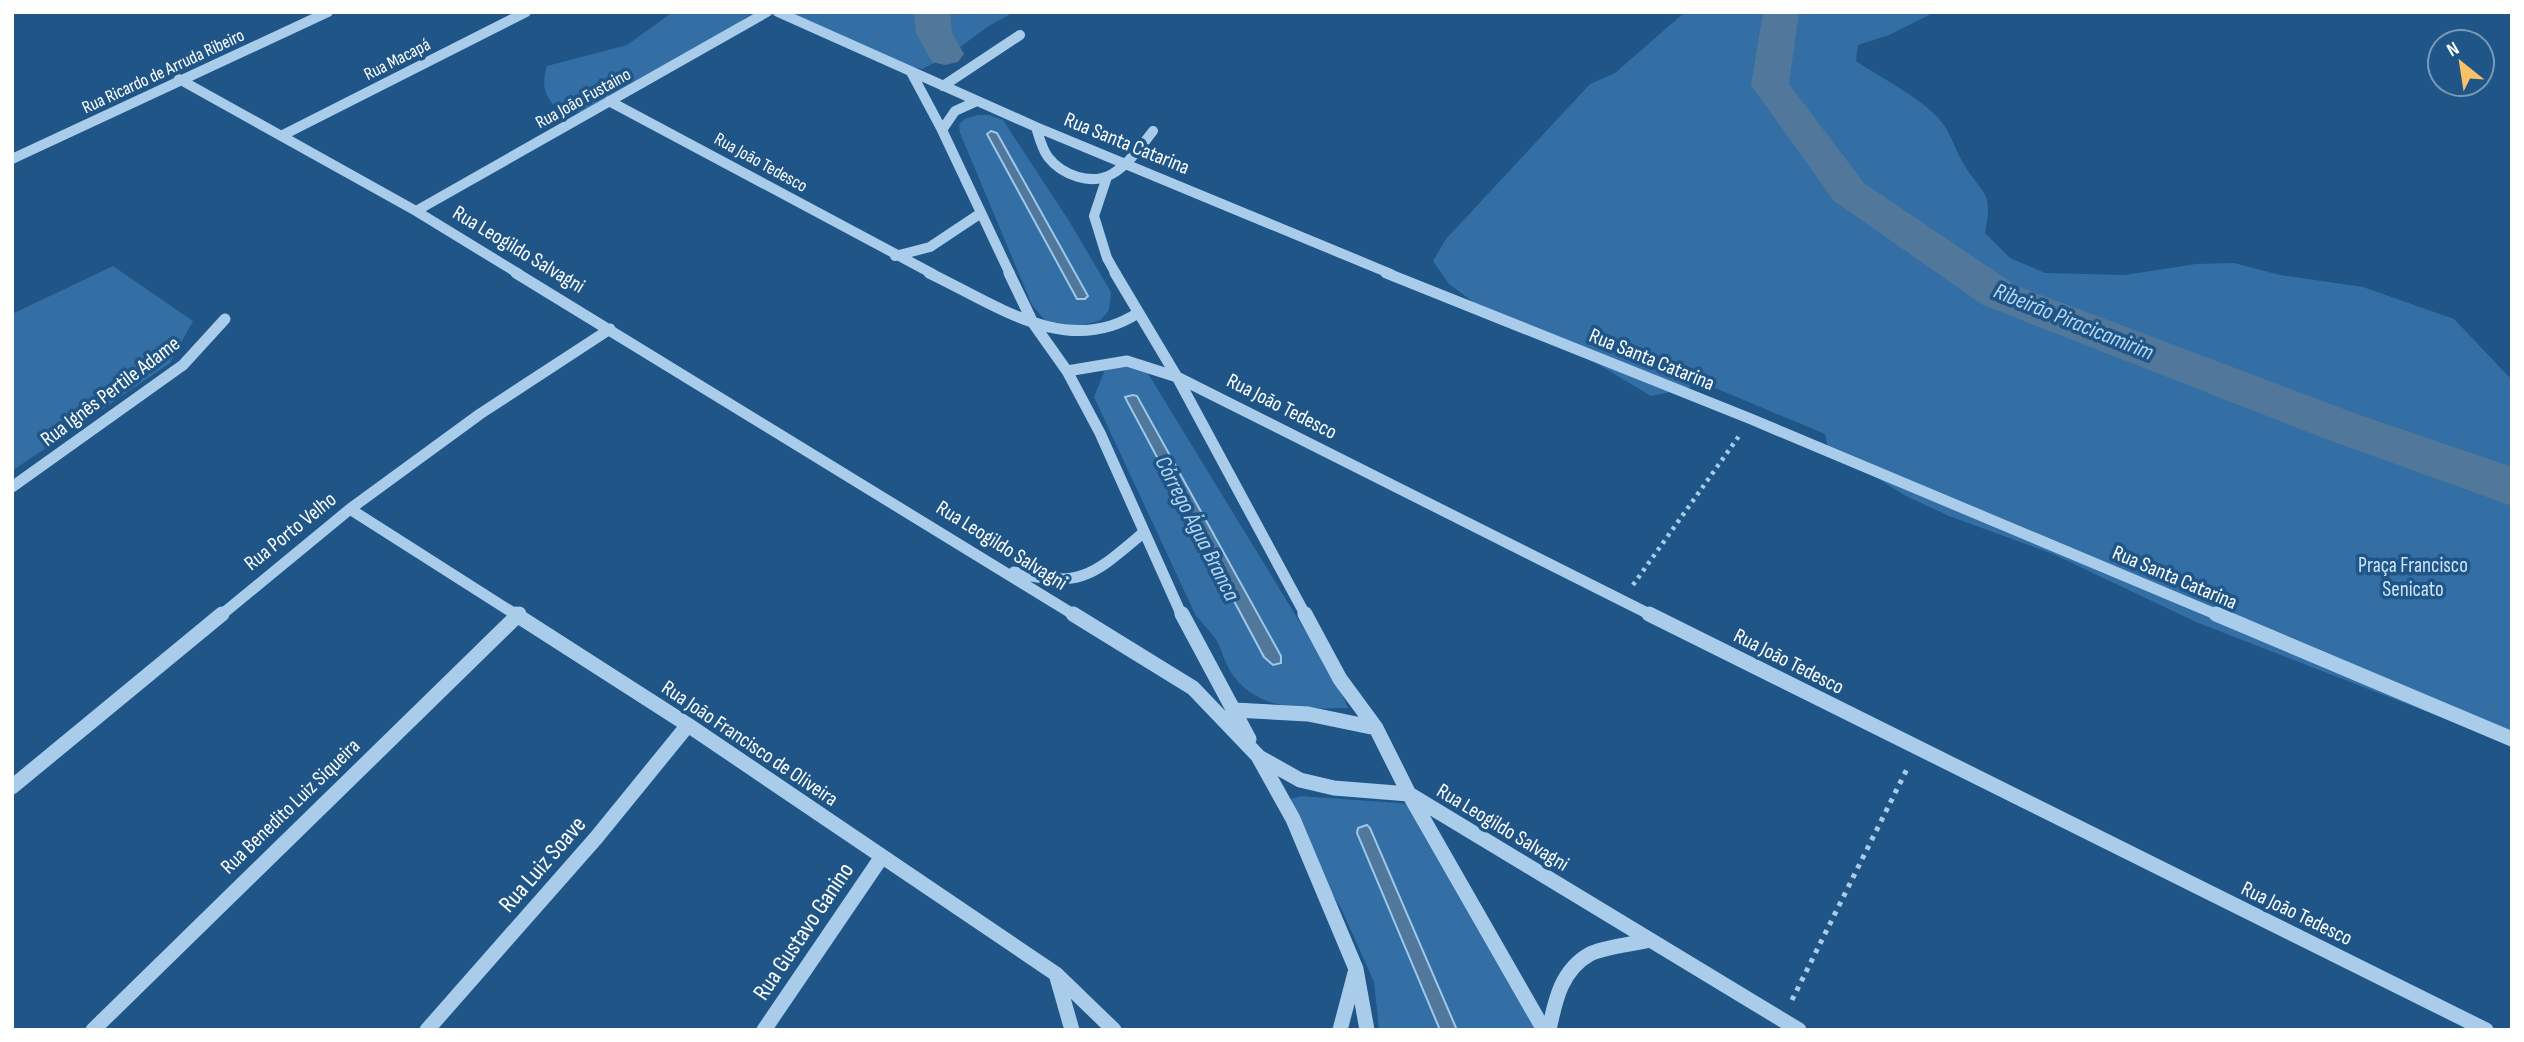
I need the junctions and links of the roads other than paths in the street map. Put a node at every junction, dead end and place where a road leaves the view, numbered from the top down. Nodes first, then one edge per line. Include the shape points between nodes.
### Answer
1 (328, 12) edge
2 (526, 12) edge
3 (767, 12) edge
4 (778, 12) edge
5 (1020, 35) dead end
6 (911, 72) junction
7 (179, 79) junction
8 (943, 86) junction
9 (610, 101) junction
10 (977, 101) junction
11 (1036, 127) junction
12 (942, 130) junction
13 (1153, 131) dead end
14 (283, 135) junction
15 (12, 159) edge
16 (1125, 163) junction
17 (1107, 177) junction
18 (416, 211) junction
19 (981, 213) junction
20 (895, 256) junction
21 (1138, 313) junction
22 (225, 319) dead end
23 (1033, 323) junction
24 (611, 329) junction
25 (1067, 371) junction
26 (1177, 377) junction
27 (12, 487) edge
28 (350, 509) junction
29 (1143, 533) junction
30 (1001, 569) junction
31 (519, 614) junction
32 (1235, 710) junction
33 (688, 725) junction
34 (1376, 728) junction
35 (2512, 739) edge
36 (1259, 757) junction
37 (12, 787) edge
38 (1409, 794) junction
39 (881, 858) junction
40 (1650, 940) junction
41 (1356, 969) junction
42 (1056, 974) junction
43 (93, 1030) edge
44 (427, 1030) edge
45 (764, 1030) edge
46 (1072, 1030) edge
47 (1114, 1030) edge
48 (1340, 1030) edge
49 (1367, 1030) edge
50 (1547, 1030) edge
51 (1799, 1030) edge
52 (2486, 1030) edge

1 - 7 street, Rua Ricardo de Arruda Ribeiro
2 - 14 street, Rua Macapá
3 - 9 street, Rua João Fustaino
4 - 6 street, Rua Santa Catarina
5 - 8 street
6 - 8 street, Rua Santa Catarina
6 - 12 street
7 - 14 street, Rua Leogildo Salvagni
7 - 15 street, Rua Ricardo de Arruda Ribeiro
8 - 10 street, Rua Santa Catarina
9 - 18 street, Rua João Fustaino
9 - 20 street, Rua João Tedesco
10 - 11 street, Rua Santa Catarina
10 - 12 street via 951,113
11 - 16 street, Rua Santa Catarina
11 - 17 street via 1055,164 1078,177
12 - 19 street
13 - 16 street
14 - 18 street, Rua Leogildo Salvagni
16 - 17 street
16 - 35 street, Rua Santa Catarina via 1751,419
17 - 21 street via 1094,216 1107,258
18 - 24 street, Rua Leogildo Salvagni
19 - 20 street via 936,245
19 - 23 street
20 - 23 street, Rua João Tedesco
21 - 23 street, Rua João Tedesco via 1121,324 1083,332
21 - 26 street
22 - 27 street, Rua Ignês Pertile Adame via 183,365
23 - 25 street
24 - 28 street, Rua Porto Velho via 480,414
24 - 30 street, Rua Leogildo Salvagni
25 - 26 street, Rua João Tedesco via 1127,361
25 - 29 street via 1100,433
26 - 34 street via 1340,679
26 - 52 street, Rua João Tedesco
28 - 31 street, Rua João Francisco de Oliveira
28 - 37 street, Rua Porto Velho
29 - 30 street via 1093,574 1067,583
29 - 32 street
30 - 36 street, Rua Leogildo Salvagni via 1193,688
31 - 33 street, Rua João Francisco de Oliveira
31 - 43 street, Rua Benedito Luiz Siqueira
32 - 34 street via 1308,714
32 - 36 street
33 - 39 street, Rua João Francisco de Oliveira
33 - 44 street, Rua Luiz Soave via 596,838
34 - 38 street
36 - 38 street, Rua Leogildo Salvagni via 1300,780 1334,788
36 - 41 street via 1293,819
38 - 40 street, Rua Leogildo Salvagni
38 - 50 street
39 - 42 street, Rua João Francisco de Oliveira
39 - 45 street, Rua Gustavo Ganino
40 - 50 street via 1590,954 1565,977
40 - 51 street, Rua Leogildo Salvagni
41 - 48 street
41 - 49 street
42 - 46 street
42 - 47 street, Rua João Francisco de Oliveira

